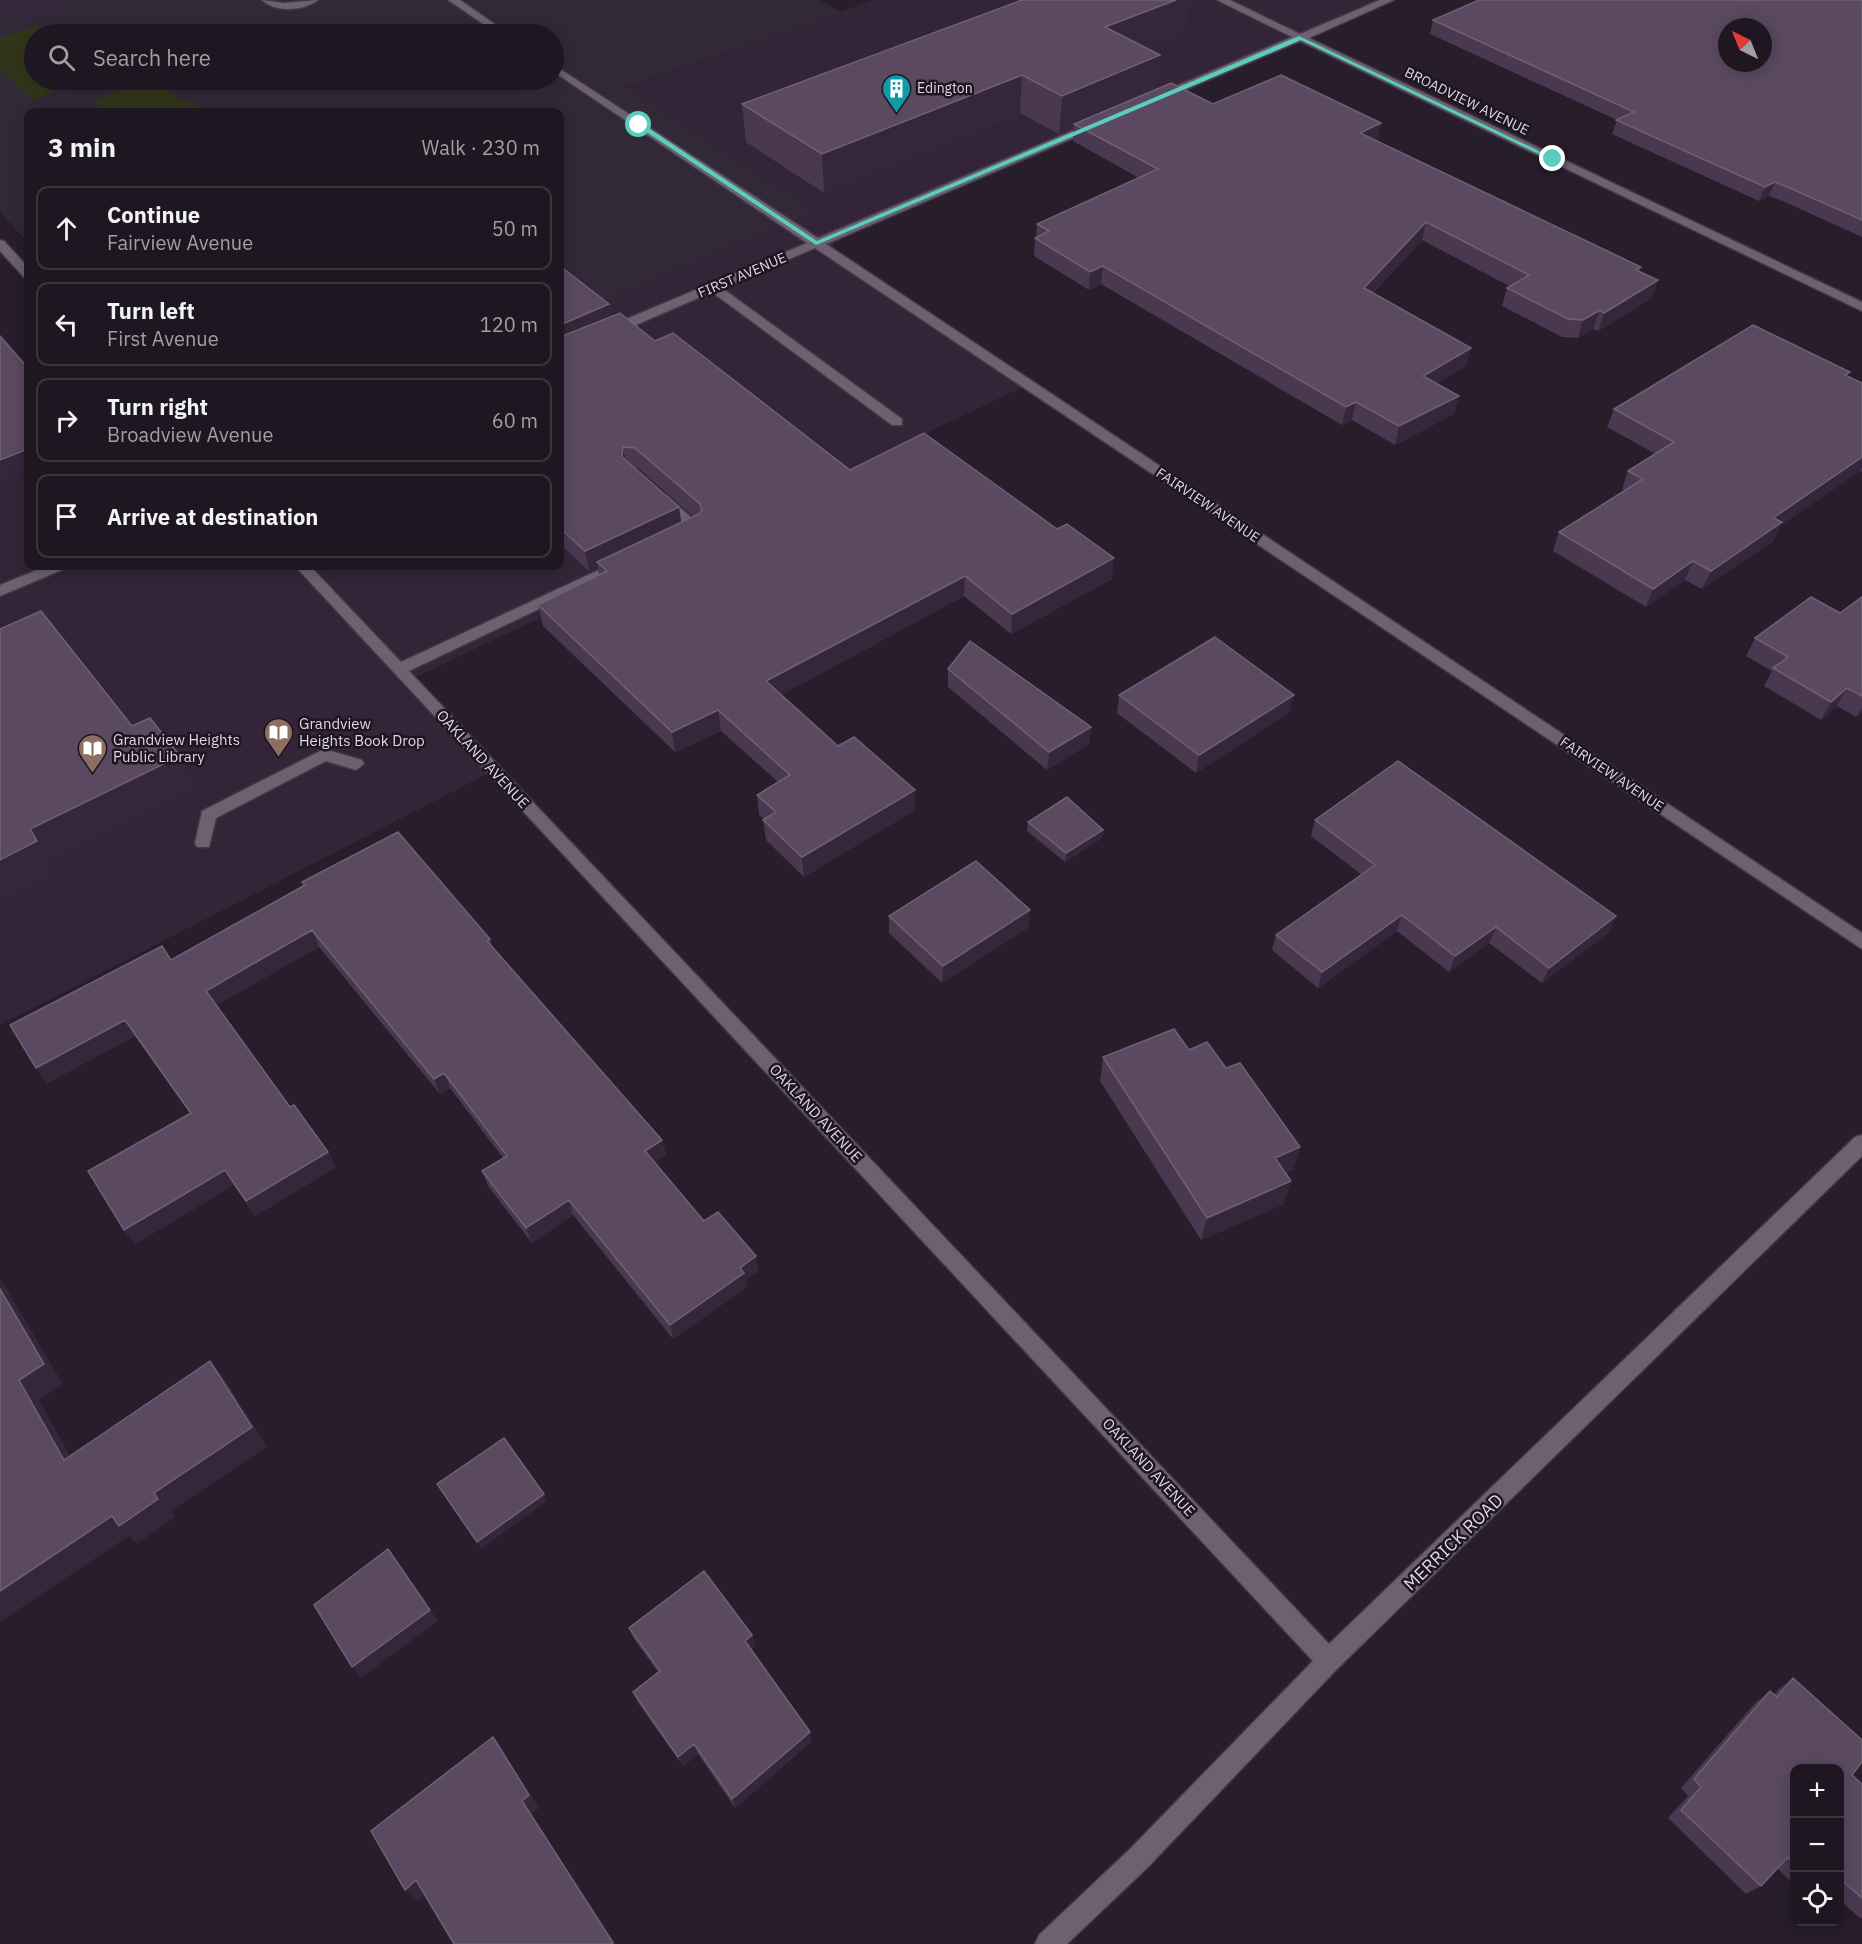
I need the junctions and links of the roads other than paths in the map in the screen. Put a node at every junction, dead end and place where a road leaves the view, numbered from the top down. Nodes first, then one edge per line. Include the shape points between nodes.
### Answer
1 (267, 0) edge
2 (314, 0) edge
3 (453, 0) edge
4 (1222, 0) edge
5 (1389, 0) edge
6 (489, 24) edge
7 (1301, 38) junction
8 (564, 75) edge
9 (1151, 101) edge
10 (1107, 119) edge
11 (816, 243) junction
12 (0, 244) edge
13 (24, 270) edge
14 (713, 287) junction
15 (1862, 307) edge
16 (600, 335) edge
17 (897, 422) dead end
18 (648, 487) edge
19 (674, 539) edge
20 (632, 559) edge
21 (50, 570) edge
22 (306, 570) edge
23 (0, 591) edge
24 (399, 669) junction
25 (356, 764) dead end
26 (203, 843) dead end
27 (1862, 942) edge
28 (1862, 1143) edge
29 (1329, 1661) junction
30 (1048, 1944) edge

1 - 2 street via 273,5 295,6
3 - 6 street
4 - 7 street, BROADVIEW AVENUE
5 - 7 street
7 - 9 street
7 - 15 street, BROADVIEW AVENUE
8 - 11 street, FAIRVIEW AVENUE
10 - 11 street, FIRST AVENUE
11 - 14 street, FIRST AVENUE
11 - 27 street, FAIRVIEW AVENUE
12 - 13 street
14 - 16 street, FIRST AVENUE
14 - 17 street
18 - 19 street via 696,529
20 - 24 street
21 - 23 street
22 - 24 street, OAKLAND AVENUE
24 - 29 street, OAKLAND AVENUE
25 - 26 street via 324,755 229,804 208,815
28 - 29 street, MERRICK ROAD
29 - 30 street, MERRICK ROAD via 1139,1858

